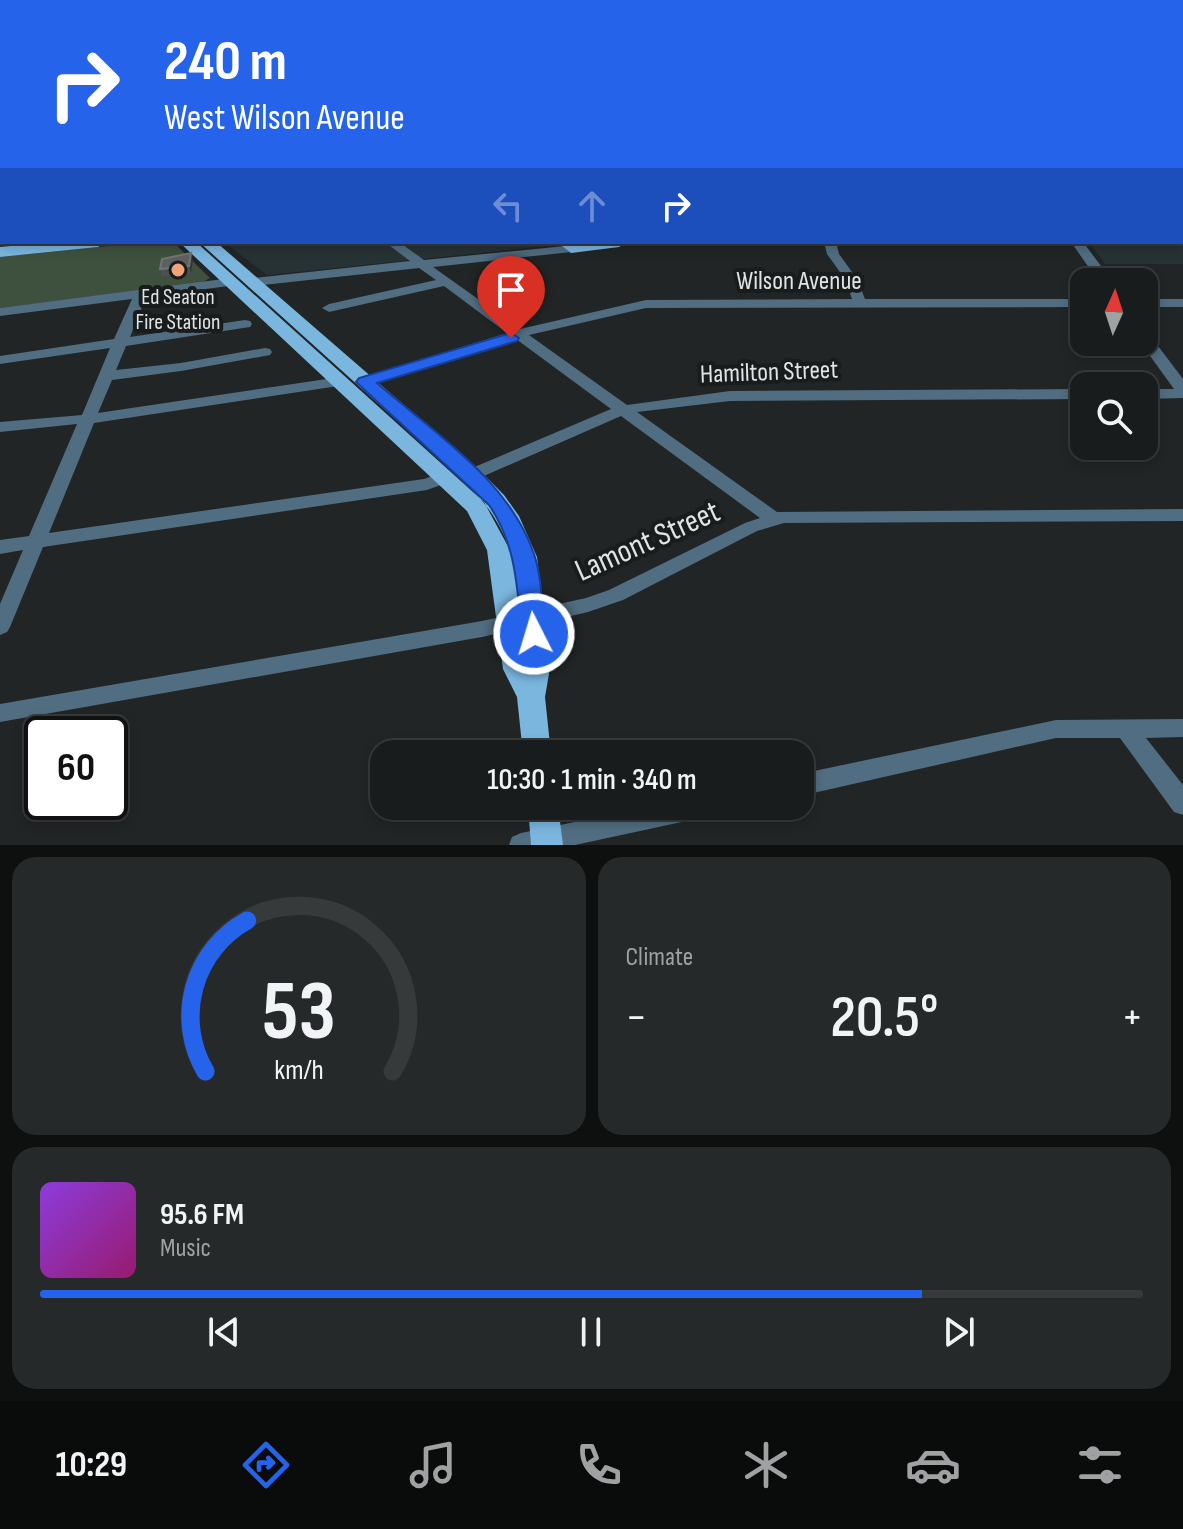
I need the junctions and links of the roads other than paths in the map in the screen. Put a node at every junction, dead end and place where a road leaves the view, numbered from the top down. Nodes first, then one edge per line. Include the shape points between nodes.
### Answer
1 (78, 244) edge
2 (189, 244) edge
3 (209, 244) edge
4 (394, 244) edge
5 (830, 244) edge
6 (1078, 244) edge
7 (568, 245) edge
8 (0, 252) edge
9 (420, 263) junction
10 (1096, 268) edge
11 (231, 282) junction
12 (253, 282) junction
13 (446, 282) junction
14 (140, 295) junction
15 (1070, 303) edge
16 (1158, 303) edge
17 (1183, 303) edge
18 (860, 304) junction
19 (329, 308) dead end
20 (0, 312) edge
21 (245, 324) dead end
22 (518, 334) junction
23 (120, 344) junction
24 (265, 352) dead end
25 (1157, 356) edge
26 (0, 360) edge
27 (106, 376) junction
28 (340, 382) junction
29 (365, 382) junction
30 (1183, 392) edge
31 (1158, 393) edge
32 (1070, 394) edge
33 (625, 410) junction
34 (88, 419) junction
35 (0, 427) edge
36 (458, 476) junction
37 (1183, 515) edge
38 (774, 519) junction
39 (36, 543) junction
40 (0, 547) edge
41 (521, 620) junction
42 (0, 627) edge
43 (0, 713) edge
44 (1125, 728) junction
45 (1183, 728) edge
46 (536, 740) edge
47 (814, 782) edge
48 (1183, 804) edge
49 (541, 820) edge
50 (642, 820) edge
51 (538, 843) edge

1 - 8 main road
2 - 11 main road
3 - 12 main road
4 - 9 street
5 - 18 street
6 - 10 street
7 - 9 street
9 - 12 street
9 - 13 street
11 - 14 street
11 - 28 main road
12 - 29 main road
13 - 19 street
13 - 22 street
14 - 20 street
14 - 23 street
15 - 18 street, Wilson Avenue
16 - 17 street
18 - 22 street, Wilson Avenue via 646,304
21 - 23 street
22 - 29 street, Wilson Avenue
22 - 33 street
23 - 26 street
23 - 27 street
24 - 27 street
25 - 30 street
27 - 34 street
28 - 34 street
28 - 36 main road
29 - 36 main road
30 - 31 street
32 - 33 street, Hamilton Street via 730,396
33 - 36 street, Hamilton Street
33 - 38 street
34 - 35 street
34 - 39 street
36 - 39 street, Hamilton Street
36 - 41 main road via 496,500 518,537 527,573
37 - 38 street, Lamont Street
38 - 41 street, Lamont Street via 603,601
39 - 40 street, Hamilton Street
39 - 42 street
41 - 43 street, Lamont Street
41 - 46 main road via 516,669 531,697
44 - 45 street
44 - 47 street via 1056,729
44 - 48 street
49 - 51 main road
50 - 51 street

